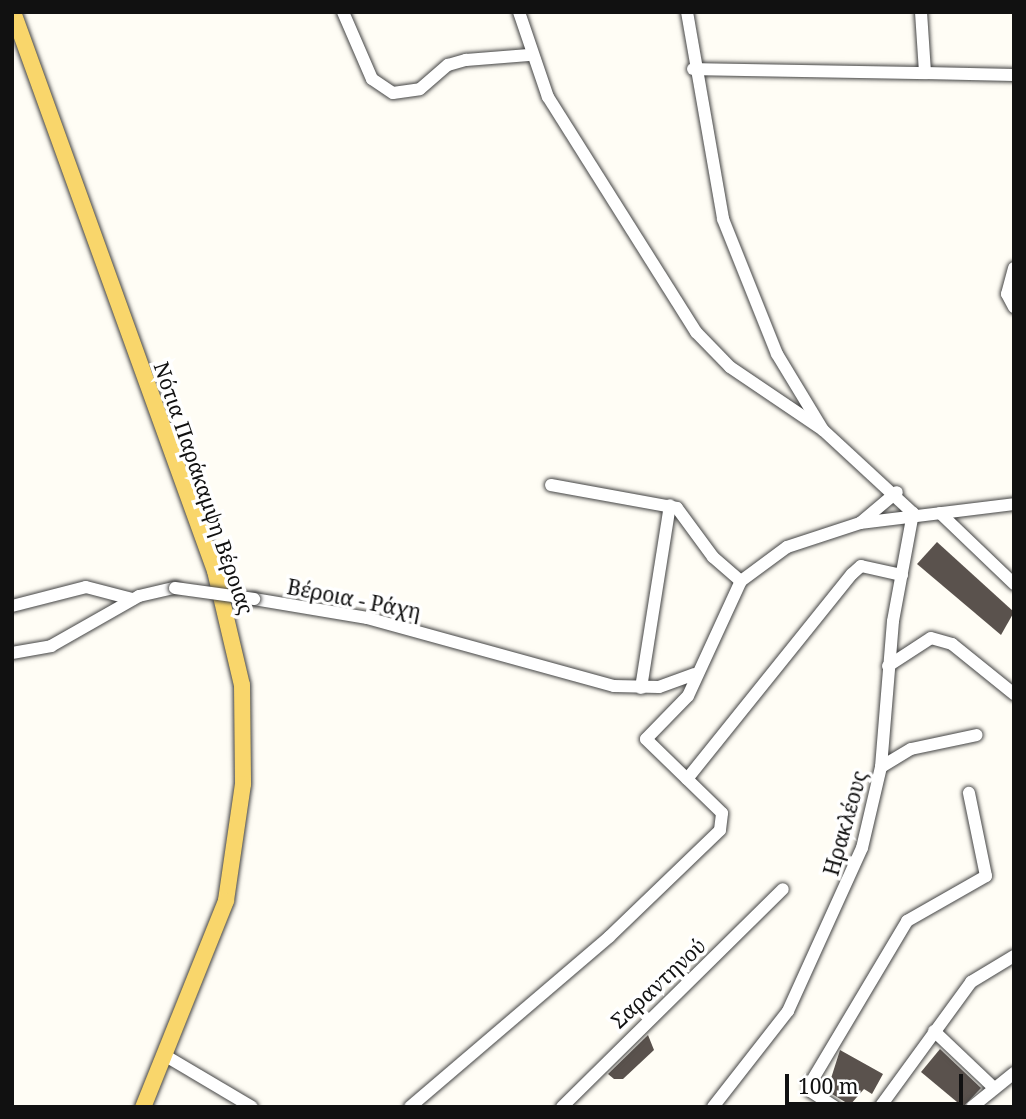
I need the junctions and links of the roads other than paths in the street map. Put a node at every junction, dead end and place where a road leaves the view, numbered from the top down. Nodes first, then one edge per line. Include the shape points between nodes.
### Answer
1 (13, 12) edge
2 (519, 12) edge
3 (687, 12) edge
4 (921, 12) edge
5 (345, 13) edge
6 (529, 55) junction
7 (693, 69) junction
8 (925, 73) junction
9 (1014, 75) edge
10 (1014, 268) edge
11 (1014, 307) edge
12 (823, 430) junction
13 (551, 485) dead end
14 (897, 492) junction
15 (1014, 504) edge
16 (670, 505) junction
17 (912, 513) junction
18 (940, 513) junction
19 (860, 523) junction
20 (902, 575) junction
21 (741, 581) junction
22 (1014, 584) edge
23 (132, 599) junction
24 (12, 606) edge
25 (12, 653) edge
26 (888, 666) junction
27 (695, 674) junction
28 (641, 688) junction
29 (1014, 694) edge
30 (977, 735) dead end
31 (881, 767) junction
32 (687, 779) junction
33 (969, 793) dead end
34 (783, 889) dead end
35 (1014, 956) edge
36 (934, 1031) junction
37 (164, 1055) junction
38 (1014, 1073) edge
39 (994, 1088) junction
40 (816, 1102) edge
41 (143, 1107) edge
42 (252, 1107) edge
43 (410, 1107) edge
44 (562, 1107) edge
45 (713, 1107) edge
46 (835, 1107) edge
47 (880, 1107) edge
48 (972, 1107) edge

1 - 37 main road, Νότια Παράκαμψη Βέροιας via 215,571 242,685 243,784 226,901
2 - 6 street
3 - 7 street
4 - 8 street
5 - 6 street via 372,79 393,93 420,89 448,65
6 - 12 street via 548,97 696,332 730,367
7 - 8 street
7 - 12 street via 723,219 777,354
8 - 9 street
10 - 11 street via 1007,294
12 - 14 street
13 - 16 street
14 - 17 street
14 - 19 street
15 - 18 street
16 - 21 street via 725,570
16 - 28 street
17 - 18 street
17 - 19 street
17 - 20 street, Ηρακλέους
18 - 22 street
19 - 21 street via 787,547
20 - 26 street, Ηρακλέους
20 - 32 street via 861,566 852,574
21 - 27 street
23 - 24 street via 86,587
23 - 25 street, Βέροια - Ράχη via 51,646
23 - 28 street, Βέροια - Ράχη, bridge via 175,587 367,618
26 - 29 street via 932,638 952,644
26 - 31 street, Ηρακλέους
27 - 28 street, Βέροια - Ράχη via 674,684
27 - 32 street via 688,696 646,739
30 - 31 street via 911,749
31 - 45 street, Ηρακλέους via 862,848 815,957 768,1042
32 - 43 street via 722,813 720,830 609,937
33 - 40 street via 986,876 907,921 813,1076 810,1091
34 - 44 street, Σαραντηνού
35 - 36 street via 971,982
36 - 39 street
36 - 47 street
37 - 41 main road, Νότια Παράκαμψη Βέροιας
37 - 42 street
38 - 39 street
39 - 48 street
40 - 46 street

